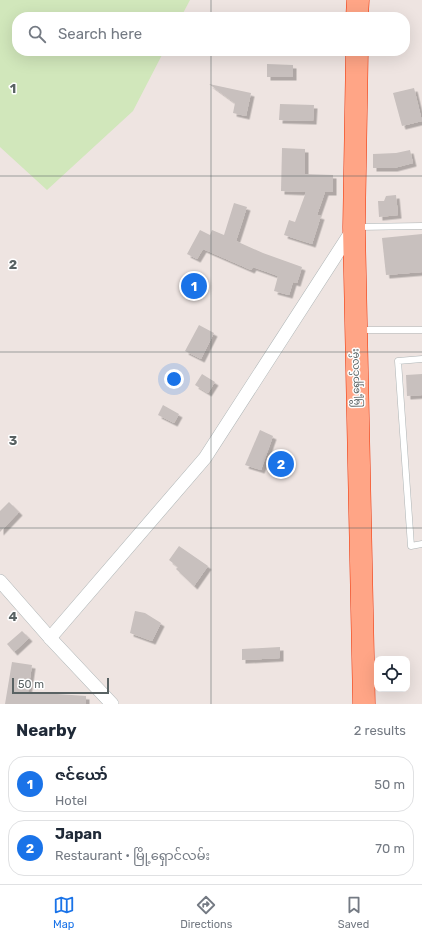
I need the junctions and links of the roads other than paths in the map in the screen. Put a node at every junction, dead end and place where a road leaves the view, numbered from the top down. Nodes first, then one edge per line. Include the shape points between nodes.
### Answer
1 (358, 0) edge
2 (357, 12) edge
3 (357, 56) edge
4 (422, 226) edge
5 (354, 227) junction
6 (355, 330) junction
7 (422, 330) edge
8 (422, 359) edge
9 (422, 544) edge
10 (0, 580) edge
11 (50, 638) junction
12 (112, 704) edge
13 (364, 704) edge

1 - 2 highway
3 - 5 highway, မြို့ရှောင်လမ်း
4 - 5 lane
5 - 6 highway, မြို့ရှောင်လမ်း
5 - 11 street via 206,458
6 - 7 lane
6 - 13 highway, မြို့ရှောင်လမ်း
8 - 9 lane via 398,361 411,546
10 - 11 street
11 - 12 street

